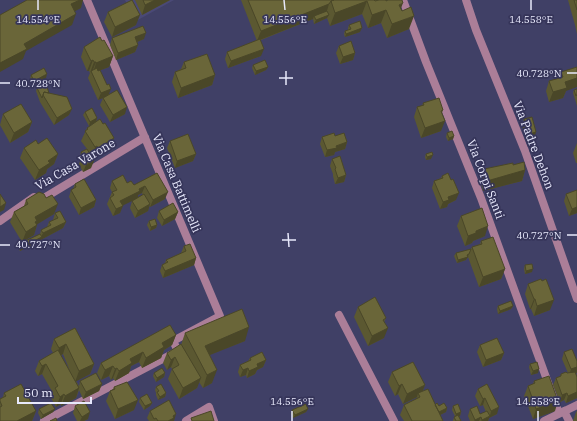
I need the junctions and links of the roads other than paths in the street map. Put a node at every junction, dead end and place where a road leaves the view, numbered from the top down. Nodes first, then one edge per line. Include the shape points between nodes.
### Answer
1 (87, 0) edge
2 (403, 0) edge
3 (466, 0) edge
4 (144, 137) junction
5 (0, 221) edge
6 (577, 299) edge
7 (339, 314) dead end
8 (577, 405) edge
9 (562, 412) junction
10 (44, 421) edge
11 (186, 421) edge
12 (214, 421) edge
13 (394, 421) edge
14 (544, 421) edge
15 (569, 421) edge

1 - 4 street, Via Casa Battimelli
2 - 9 street, Via Corpi Santi
3 - 6 street, Via Padre Dehon via 525,151
4 - 5 street, Via Casa Varone via 39,201 34,197
4 - 10 street, Via Casa Battimelli via 220,316 173,341 178,351
7 - 13 street
8 - 9 street
9 - 14 street
9 - 15 street, Via Corpi Santi
11 - 12 street via 209,407

